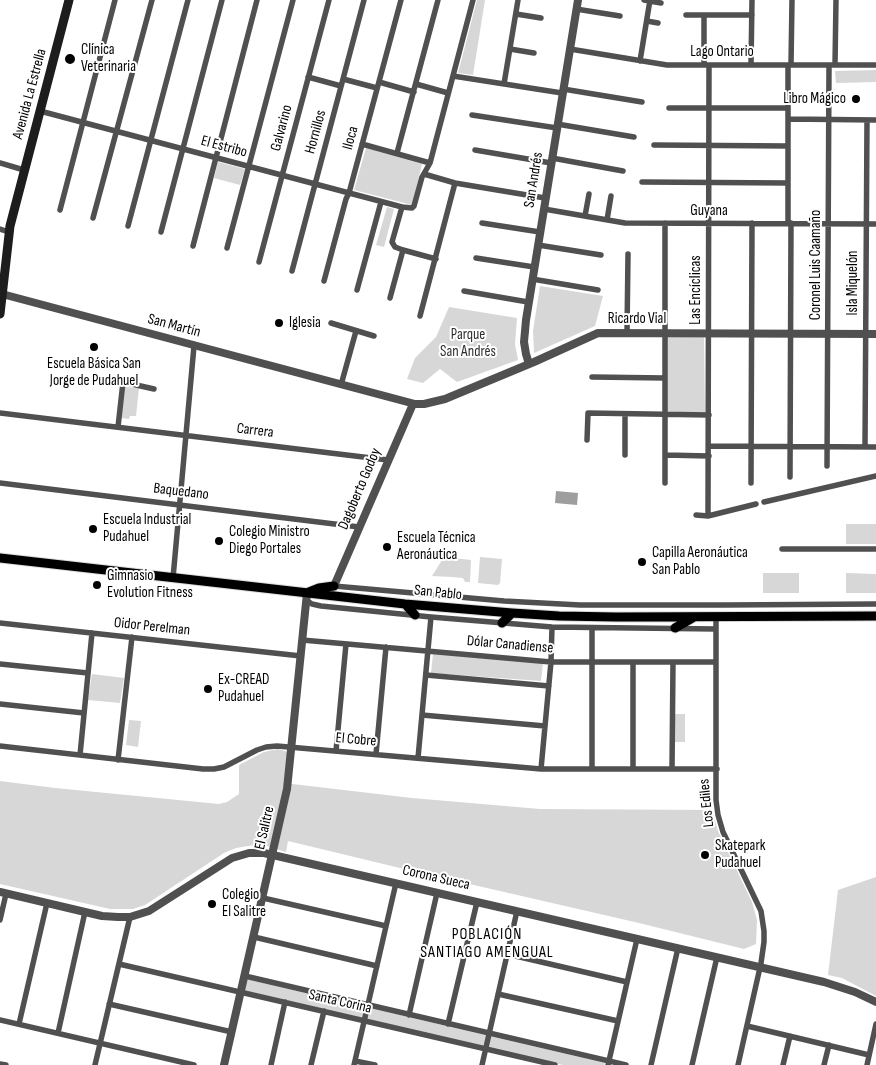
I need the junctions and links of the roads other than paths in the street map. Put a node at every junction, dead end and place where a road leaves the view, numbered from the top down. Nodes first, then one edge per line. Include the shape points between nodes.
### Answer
1 (69, 0) edge
2 (115, 0) edge
3 (152, 0) edge
4 (188, 0) edge
5 (222, 0) edge
6 (257, 0) edge
7 (293, 0) edge
8 (329, 0) edge
9 (364, 0) edge
10 (400, 0) edge
11 (438, 0) edge
12 (473, 0) edge
13 (518, 0) edge
14 (578, 0) edge
15 (648, 0) edge
16 (752, 0) edge
17 (792, 0) edge
18 (836, 0) edge
19 (661, 3) dead end
20 (576, 9) junction
21 (516, 14) junction
22 (686, 15) dead end
23 (704, 15) junction
24 (752, 15) junction
25 (620, 16) dead end
26 (541, 18) dead end
27 (647, 21) junction
28 (658, 23) dead end
29 (510, 49) junction
30 (570, 49) junction
31 (534, 53) dead end
32 (640, 61) junction
33 (706, 65) junction
34 (751, 65) junction
35 (789, 65) junction
36 (832, 65) junction
37 (876, 65) edge
38 (453, 76) junction
39 (308, 77) junction
40 (343, 78) junction
41 (416, 84) junction
42 (504, 84) junction
43 (378, 85) junction
44 (341, 86) junction
45 (563, 91) junction
46 (414, 92) junction
47 (448, 93) junction
48 (642, 102) dead end
49 (669, 108) dead end
50 (709, 108) junction
51 (788, 108) junction
52 (40, 111) junction
53 (472, 115) dead end
54 (788, 118) junction
55 (829, 119) junction
56 (866, 120) junction
57 (876, 120) edge
58 (83, 122) junction
59 (557, 126) junction
60 (117, 131) junction
61 (634, 137) dead end
62 (151, 140) junction
63 (362, 144) junction
64 (654, 146) dead end
65 (709, 146) junction
66 (788, 146) junction
67 (183, 149) junction
68 (475, 150) dead end
69 (397, 153) junction
70 (216, 158) junction
71 (551, 161) junction
72 (0, 162) edge
73 (430, 163) junction
74 (249, 166) junction
75 (24, 170) junction
76 (623, 171) dead end
77 (424, 174) junction
78 (282, 175) junction
79 (642, 182) dead end
80 (455, 183) junction
81 (709, 183) junction
82 (788, 183) junction
83 (315, 184) junction
84 (349, 193) junction
85 (588, 194) dead end
86 (611, 196) dead end
87 (545, 198) junction
88 (381, 202) junction
89 (402, 207) junction
90 (544, 209) junction
91 (60, 210) dead end
92 (585, 216) junction
93 (93, 218) dead end
94 (607, 220) junction
95 (482, 223) dead end
96 (665, 223) junction
97 (709, 223) junction
98 (752, 223) junction
99 (789, 223) junction
100 (828, 223) junction
101 (866, 224) junction
102 (876, 224) edge
103 (128, 226) dead end
104 (4, 230) edge
105 (161, 232) dead end
106 (540, 232) junction
107 (538, 245) junction
108 (193, 246) dead end
109 (228, 248) dead end
110 (402, 250) junction
111 (628, 254) dead end
112 (601, 255) dead end
113 (476, 258) dead end
114 (436, 259) junction
115 (259, 262) dead end
116 (534, 267) junction
117 (292, 271) dead end
118 (532, 279) junction
119 (324, 281) dead end
120 (357, 290) dead end
121 (598, 290) dead end
122 (464, 291) dead end
123 (1, 294) edge
124 (390, 298) dead end
125 (528, 302) junction
126 (0, 314) edge
127 (420, 316) dead end
128 (331, 323) dead end
129 (356, 331) junction
130 (627, 332) junction
131 (665, 333) junction
132 (709, 333) junction
133 (752, 333) junction
134 (790, 333) junction
135 (828, 334) junction
136 (865, 334) junction
137 (876, 334) edge
138 (374, 336) dead end
139 (194, 346) junction
140 (529, 364) junction
141 (592, 377) dead end
142 (665, 378) junction
143 (341, 385) junction
144 (154, 389) dead end
145 (413, 404) junction
146 (0, 413) edge
147 (625, 414) junction
148 (665, 415) junction
149 (709, 415) junction
150 (118, 427) junction
151 (186, 435) junction
152 (587, 440) dead end
153 (708, 446) junction
154 (751, 446) junction
155 (790, 446) junction
156 (828, 446) junction
157 (865, 447) junction
158 (876, 447) edge
159 (625, 455) dead end
160 (665, 455) junction
161 (708, 456) junction
162 (388, 460) junction
163 (827, 466) dead end
164 (876, 476) edge
165 (790, 477) dead end
166 (0, 483) edge
167 (664, 483) dead end
168 (751, 483) dead end
169 (764, 502) dead end
170 (756, 504) dead end
171 (180, 505) junction
172 (696, 515) dead end
173 (708, 516) junction
174 (359, 527) junction
175 (876, 548) edge
176 (782, 549) dead end
177 (0, 558) edge
178 (173, 578) junction
179 (334, 586) junction
180 (306, 596) junction
181 (405, 604) junction
182 (876, 604) edge
183 (512, 613) junction
184 (415, 615) junction
185 (876, 616) edge
186 (431, 617) junction
187 (695, 617) junction
188 (716, 617) junction
189 (0, 623) edge
190 (502, 623) junction
191 (552, 627) junction
192 (592, 628) junction
193 (675, 628) junction
194 (716, 628) junction
195 (92, 633) junction
196 (132, 638) junction
197 (302, 640) junction
198 (346, 644) junction
199 (386, 647) junction
200 (428, 651) junction
201 (301, 656) junction
202 (551, 662) junction
203 (592, 662) junction
204 (633, 662) junction
205 (673, 662) junction
206 (716, 662) junction
207 (0, 664) edge
208 (88, 673) junction
209 (426, 675) junction
210 (549, 686) junction
211 (0, 704) edge
212 (84, 713) junction
213 (422, 715) junction
214 (545, 726) junction
215 (0, 746) edge
216 (292, 747) junction
217 (336, 751) junction
218 (376, 754) junction
219 (80, 755) junction
220 (418, 758) junction
221 (118, 760) junction
222 (541, 769) junction
223 (592, 769) junction
224 (633, 769) junction
225 (672, 769) junction
226 (716, 769) junction
227 (272, 855) junction
228 (396, 883) junction
229 (3, 893) edge
230 (437, 893) junction
231 (263, 898) junction
232 (477, 902) junction
233 (47, 903) junction
234 (517, 911) junction
235 (85, 912) junction
236 (130, 916) junction
237 (0, 920) edge
238 (386, 926) junction
239 (254, 937) junction
240 (637, 939) junction
241 (678, 948) junction
242 (507, 954) junction
243 (717, 957) junction
244 (119, 964) junction
245 (377, 966) junction
246 (760, 967) junction
247 (245, 976) junction
248 (627, 982) junction
249 (241, 992) junction
250 (498, 994) junction
251 (285, 1002) junction
252 (876, 1002) edge
253 (110, 1004) junction
254 (368, 1005) junction
255 (324, 1011) junction
256 (409, 1014) junction
257 (0, 1020) edge
258 (364, 1021) junction
259 (618, 1021) junction
260 (19, 1024) junction
261 (448, 1024) junction
262 (876, 1024) edge
263 (747, 1026) junction
264 (232, 1032) junction
265 (58, 1033) junction
266 (489, 1033) junction
267 (790, 1036) junction
268 (100, 1043) junction
269 (829, 1046) junction
270 (485, 1049) junction
271 (869, 1055) junction
272 (525, 1062) edge
273 (355, 1063) edge
274 (609, 1063) edge
275 (0, 1064) edge
276 (6, 1065) edge
277 (95, 1065) edge
278 (194, 1065) edge
279 (224, 1065) edge
280 (270, 1065) edge
281 (312, 1065) edge
282 (375, 1065) edge
283 (482, 1065) edge
284 (555, 1065) edge
285 (626, 1065) edge
286 (651, 1065) edge
287 (692, 1065) edge
288 (738, 1065) edge
289 (783, 1065) edge
290 (824, 1065) edge
291 (867, 1065) edge

1 - 52 main road, Avenida La Estrella
2 - 58 street
3 - 60 street
4 - 62 street
5 - 67 street
6 - 70 street
7 - 74 street
8 - 39 street, Galvarino
9 - 40 street, Hornillos
10 - 43 street, Iloca
11 - 41 street
12 - 38 street
13 - 21 street
14 - 20 street, San Andrés
15 - 19 street
15 - 27 street
16 - 24 street
17 - 35 street
18 - 36 street, Coronel Luis Caamaño
20 - 25 street
20 - 30 street, San Andrés
21 - 26 street
21 - 29 street
22 - 23 street
23 - 24 street
23 - 33 street, Las Encíclicas
24 - 34 street
27 - 28 street
27 - 32 street
29 - 31 street
29 - 42 street
30 - 32 street, Lago Ontario
30 - 45 street, San Andrés
32 - 33 street, Lago Ontario
33 - 34 street, Lago Ontario
33 - 50 street, Las Encíclicas
34 - 35 street, Lago Ontario
35 - 36 street, Lago Ontario
35 - 51 street
36 - 37 street, Lago Ontario
36 - 55 street, Coronel Luis Caamaño
38 - 42 street
38 - 47 street
39 - 44 street
39 - 78 street, Galvarino
40 - 43 street
40 - 44 street, Hornillos
41 - 46 street
41 - 47 street
42 - 45 street
43 - 46 street
43 - 63 street, Iloca
44 - 83 street, Hornillos
45 - 48 street
45 - 59 street, San Andrés
46 - 69 street
47 - 73 street
49 - 50 street
50 - 51 street
50 - 65 street, Las Encíclicas
51 - 54 street
52 - 58 street, El Estribo
52 - 75 main road, Avenida La Estrella
53 - 59 street
54 - 55 street
54 - 66 street
55 - 56 street
55 - 100 street, Coronel Luis Caamaño
56 - 57 street
56 - 101 street, Isla Miquelón
58 - 60 street, El Estribo
58 - 91 street
59 - 61 street
59 - 71 street, San Andrés
60 - 62 street, El Estribo
60 - 93 street
62 - 67 street, El Estribo
62 - 103 street
63 - 69 street
63 - 84 street, Iloca
64 - 65 street
65 - 66 street
65 - 81 street, Las Encíclicas
66 - 82 street
67 - 70 street, El Estribo
67 - 105 street
68 - 71 street
69 - 73 street
70 - 74 street, El Estribo
70 - 108 street
71 - 76 street
71 - 87 street, San Andrés
72 - 75 street
73 - 77 street
74 - 78 street, El Estribo
74 - 109 street
75 - 104 main road, Avenida La Estrella
77 - 80 street
77 - 89 street via 414,207
78 - 83 street, El Estribo
78 - 115 street, Galvarino
79 - 81 street
80 - 87 street
80 - 114 street
81 - 82 street
81 - 97 street, Las Encíclicas
82 - 99 street
83 - 84 street, El Estribo
83 - 117 street, Hornillos
84 - 88 street, El Estribo
84 - 119 street, Iloca
85 - 92 street
86 - 94 street
87 - 90 street, San Andrés
88 - 89 street, El Estribo
88 - 120 street
89 - 110 street via 392,242
90 - 92 street, Guyana
90 - 106 street, San Andrés
92 - 94 street, Guyana
94 - 96 street, Guyana
95 - 106 street
96 - 97 street, Guyana
96 - 131 street
97 - 98 street, Guyana
97 - 132 street, Las Encíclicas
98 - 99 street, Guyana
98 - 133 street
99 - 100 street, Guyana
99 - 134 street
100 - 101 street, Guyana
100 - 135 street, Coronel Luis Caamaño
101 - 102 street, Guyana
101 - 136 street, Isla Miquelón
104 - 123 main road, Avenida La Estrella
106 - 107 street, San Andrés
107 - 112 street
107 - 116 street, San Andrés
110 - 114 street
110 - 124 street
111 - 130 street
113 - 116 street
114 - 127 street
116 - 118 street, San Andrés
118 - 121 street
118 - 125 street, San Andrés
122 - 125 street
123 - 126 main road, Avenida La Estrella
123 - 139 street, San Martín
125 - 140 street, San Andrés via 524,335
128 - 129 street
129 - 138 street
129 - 143 street
130 - 131 street, Ricardo Vial
130 - 140 street, Ricardo Vial via 602,332
131 - 132 street, Ricardo Vial
131 - 142 street
132 - 133 street, Ricardo Vial
132 - 149 street, Las Encíclicas
133 - 134 street, Ricardo Vial
133 - 154 street
134 - 135 street, Ricardo Vial
134 - 155 street
135 - 136 street, Ricardo Vial
135 - 156 street, Coronel Luis Caamaño
136 - 137 street, Ricardo Vial
136 - 157 street, Isla Miquelón
139 - 143 street, San Martín
139 - 151 street
140 - 145 street, Ricardo Vial via 442,400
141 - 142 street
142 - 148 street
143 - 145 street, San Martín
144 - 150 street via 123,382
145 - 162 street, Dagoberto Godoy
146 - 150 street, Carrera
147 - 148 street
147 - 152 street via 588,414
147 - 159 street
148 - 149 street
148 - 160 street
149 - 153 street, Las Encíclicas
150 - 151 street, Carrera
151 - 162 street, Carrera
151 - 171 street
153 - 154 street
153 - 161 street, Las Encíclicas
154 - 155 street
154 - 168 street
155 - 156 street
155 - 165 street
156 - 157 street
156 - 163 street, Coronel Luis Caamaño
157 - 158 street
160 - 161 street
160 - 167 street
161 - 173 street, Las Encíclicas
162 - 174 street, Dagoberto Godoy
164 - 169 street
166 - 171 street, Baquedano
170 - 173 street
171 - 174 street, Baquedano
171 - 178 street
172 - 173 street
174 - 179 street, Dagoberto Godoy
175 - 176 street
177 - 178 main road, San Pablo
178 - 180 main road, San Pablo
179 - 180 main road via 320,588
179 - 182 street, San Pablo via 586,605
180 - 181 main road, San Pablo
180 - 184 street, San Pablo via 309,602 318,606
180 - 197 street, El Salitre
181 - 183 main road, San Pablo
181 - 184 main road
183 - 187 main road, San Pablo
183 - 190 main road
184 - 186 street, San Pablo
185 - 188 main road, San Pablo
186 - 190 street, San Pablo
186 - 200 street
187 - 188 main road, San Pablo
187 - 193 main road
188 - 194 street, Los Ediles
189 - 195 street, Oidor Perelman
190 - 191 street, San Pablo
191 - 192 street, San Pablo
191 - 202 street
192 - 193 street, San Pablo
192 - 203 street
193 - 194 street, San Pablo
194 - 206 street, Los Ediles
195 - 196 street, Oidor Perelman
195 - 208 street
196 - 201 street, Oidor Perelman
196 - 221 street
197 - 198 street, Dólar Canadiense
197 - 201 street, El Salitre
198 - 199 street, Dólar Canadiense
198 - 217 street
199 - 200 street, Dólar Canadiense
199 - 218 street
200 - 202 street, Dólar Canadiense
200 - 209 street
201 - 216 street, El Salitre
202 - 203 street, Dólar Canadiense
202 - 210 street
203 - 204 street, Dólar Canadiense
203 - 223 street
204 - 205 street, Dólar Canadiense
204 - 224 street
205 - 206 street, Dólar Canadiense
205 - 225 street
206 - 226 street, Los Ediles
207 - 208 street
208 - 212 street
209 - 210 street
209 - 213 street
210 - 214 street
211 - 212 street
212 - 219 street
213 - 214 street
213 - 220 street
214 - 222 street
215 - 219 street, El Cobre
216 - 217 street, El Cobre
216 - 221 street, El Cobre via 262,748 229,765 209,770
216 - 227 street, El Salitre via 288,790
217 - 218 street, El Cobre
218 - 220 street, El Cobre
219 - 221 street, El Cobre
220 - 222 street, El Cobre
222 - 223 street, El Cobre
223 - 224 street, El Cobre
224 - 225 street, El Cobre
225 - 226 street, El Cobre
226 - 246 street, Los Ediles via 717,808 723,832 761,911 764,942
227 - 228 street, Corona Sueca
227 - 231 street, El Salitre
227 - 236 street, Corona Sueca via 254,852 238,856 149,911
228 - 230 street, Corona Sueca
228 - 238 street
229 - 233 street, Corona Sueca
229 - 237 street
230 - 232 street, Corona Sueca
230 - 256 street
231 - 238 street
231 - 239 street, El Salitre
232 - 234 street, Corona Sueca
232 - 261 street
233 - 235 street, Corona Sueca
233 - 260 street
234 - 240 street, Corona Sueca
234 - 242 street
235 - 236 street, Corona Sueca via 109,917
235 - 265 street
236 - 244 street
238 - 245 street
239 - 245 street
239 - 247 street, El Salitre
240 - 241 street, Corona Sueca
240 - 248 street
241 - 243 street, Corona Sueca
241 - 286 street
242 - 248 street
242 - 250 street
243 - 246 street, Corona Sueca
243 - 287 street
244 - 249 street, Santa Corina
244 - 253 street
245 - 254 street
246 - 252 street, Corona Sueca via 834,985
246 - 263 street, Los Ediles
247 - 249 street, El Salitre
247 - 254 street, Santa Corina
248 - 259 street
249 - 251 street, Santa Corina
249 - 264 street, El Salitre
250 - 259 street
250 - 266 street
251 - 255 street, Santa Corina
251 - 280 street
253 - 264 street
253 - 268 street
254 - 256 street, Santa Corina
254 - 258 street
255 - 258 street, Santa Corina
255 - 281 street
256 - 261 street, Santa Corina
257 - 260 street
258 - 270 street, Santa Corina
258 - 273 street
259 - 274 street
260 - 265 street
261 - 266 street, Santa Corina
262 - 271 street
263 - 267 street
263 - 288 street, Los Ediles
264 - 279 street, El Salitre
265 - 268 street
266 - 270 street
266 - 274 street, Santa Corina
267 - 269 street
267 - 289 street
268 - 277 street
268 - 278 street
269 - 271 street
269 - 290 street
270 - 272 street, Santa Corina
270 - 283 street
271 - 291 street
272 - 284 street, Santa Corina
273 - 282 street
274 - 285 street, Santa Corina
275 - 276 street

